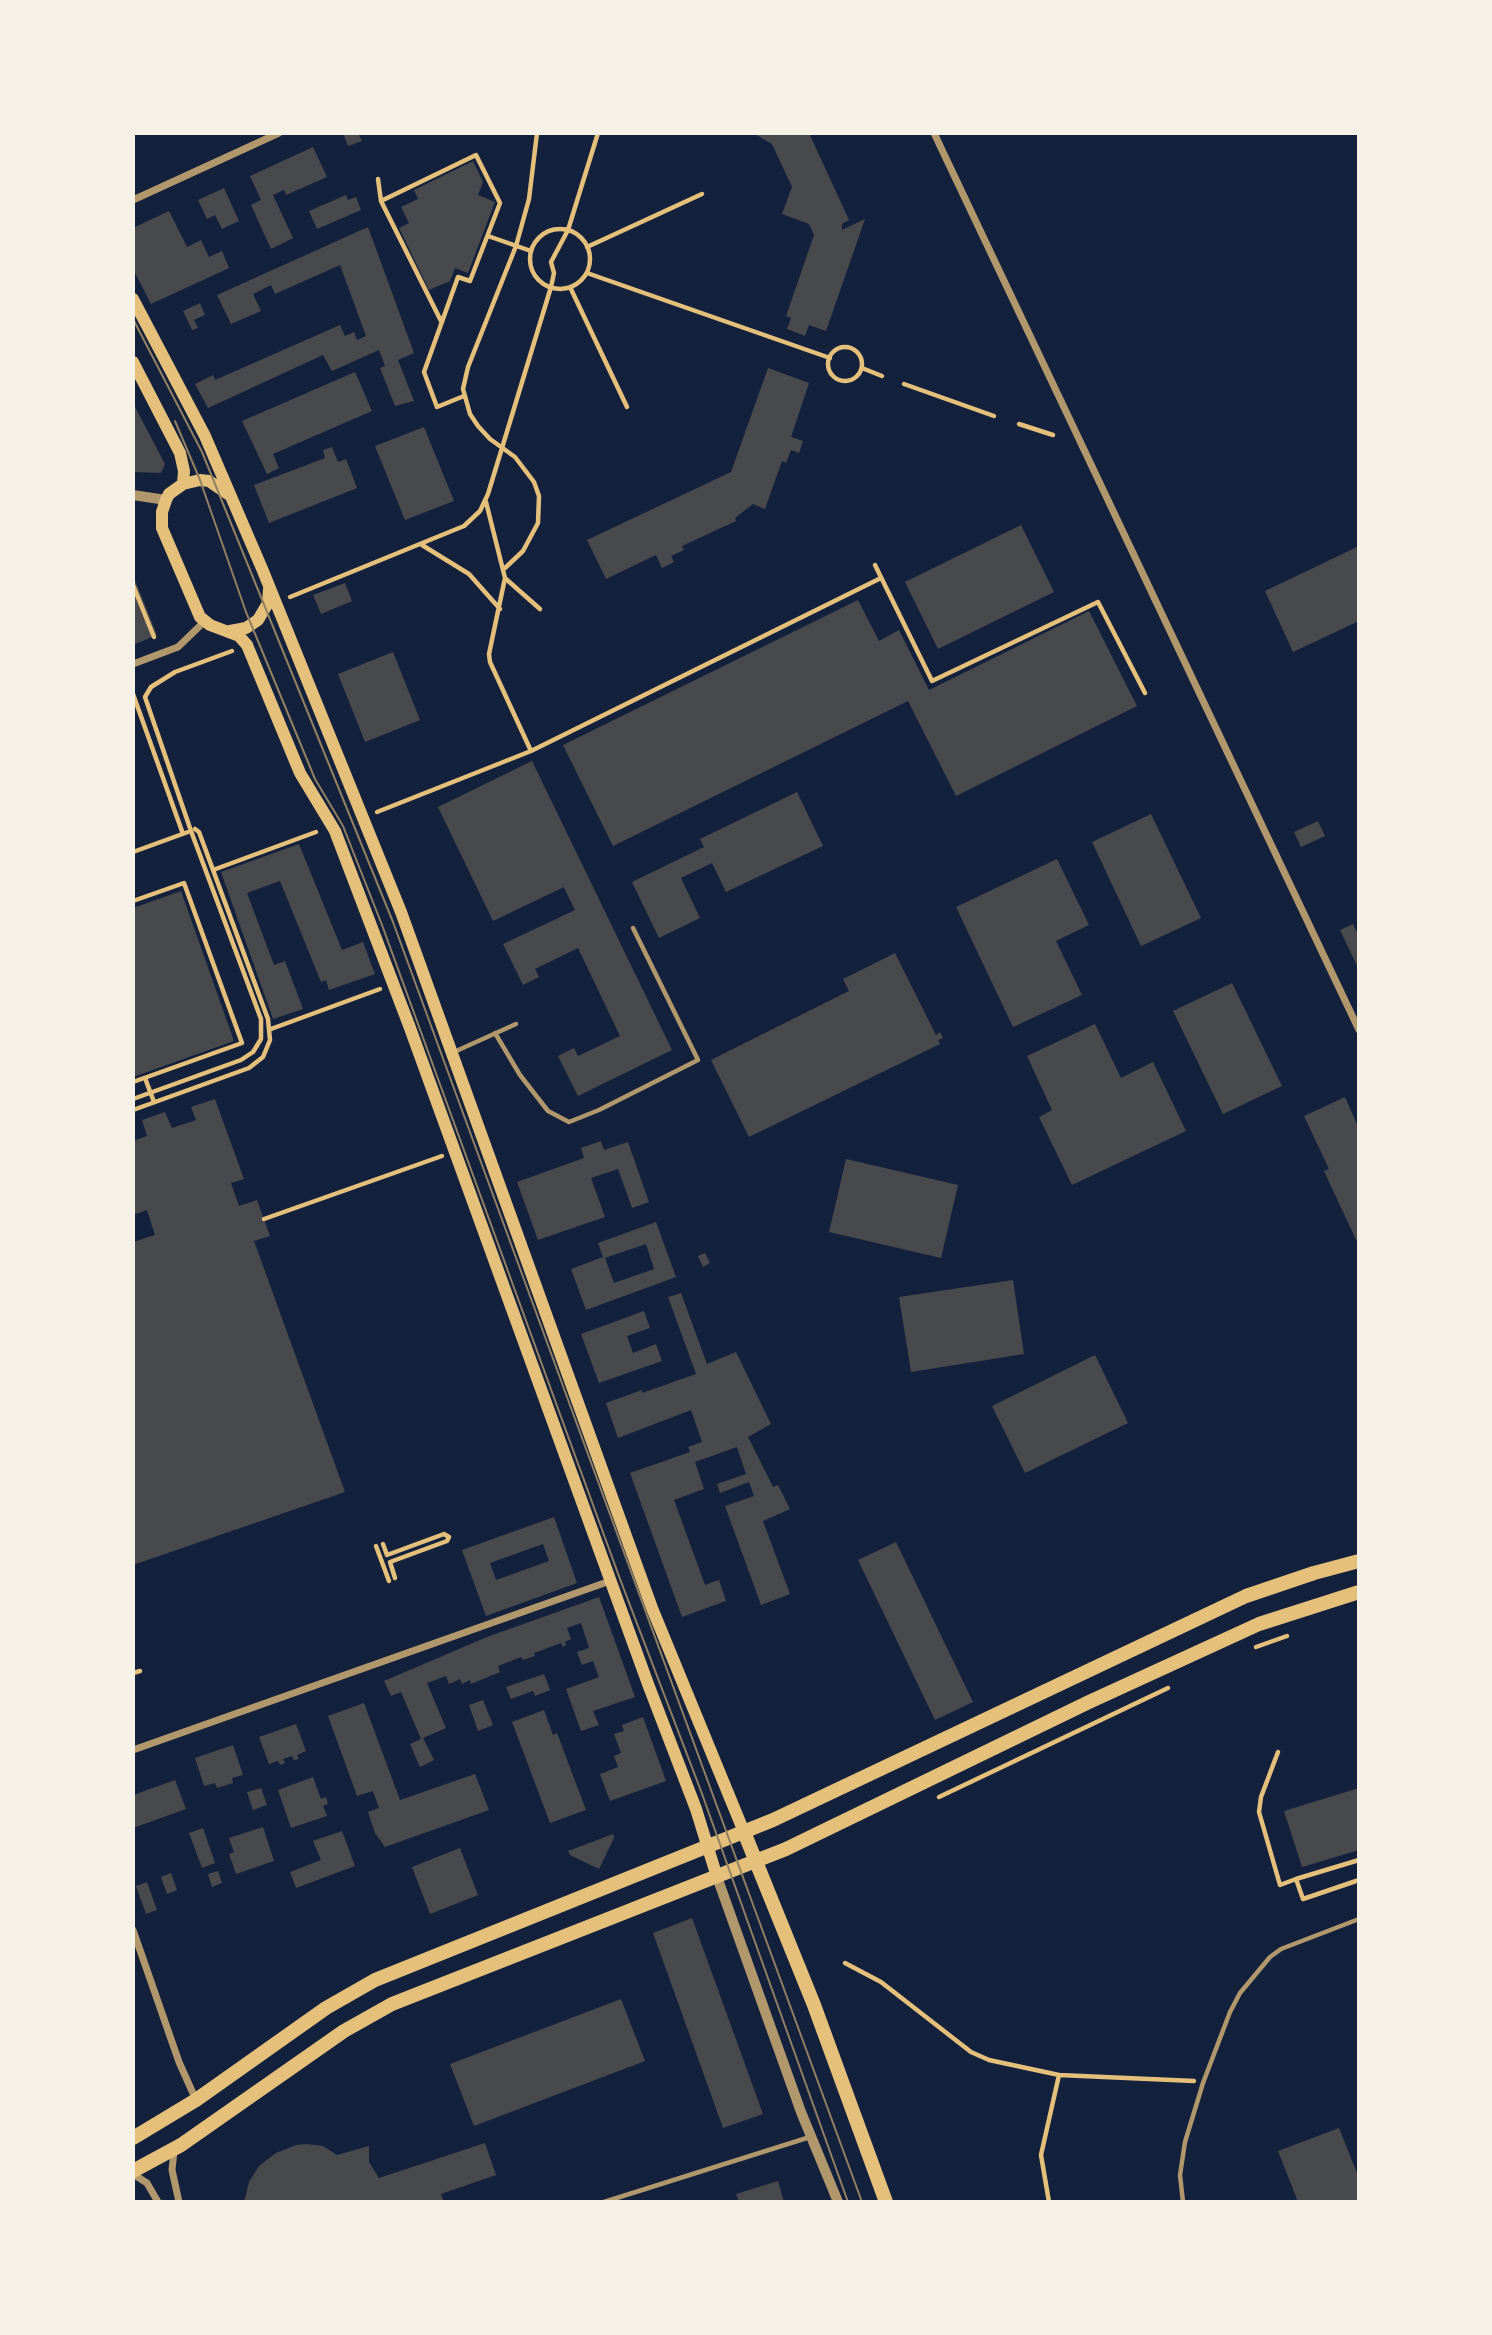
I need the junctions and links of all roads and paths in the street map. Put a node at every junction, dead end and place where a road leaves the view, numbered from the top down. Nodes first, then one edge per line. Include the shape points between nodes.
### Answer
1 (279, 133) edge
2 (537, 133) edge
3 (598, 133) edge
4 (934, 133) edge
5 (378, 179) dead end
6 (702, 194) dead end
7 (133, 200) edge
8 (381, 201) junction
9 (568, 230) junction
10 (488, 236) junction
11 (516, 246) junction
12 (587, 247) junction
13 (531, 251) junction
14 (587, 273) junction
15 (551, 287) junction
16 (570, 288) junction
17 (133, 299) edge
18 (442, 322) junction
19 (830, 358) junction
20 (133, 362) edge
21 (862, 368) junction
22 (882, 376) dead end
23 (904, 384) dead end
24 (464, 397) junction
25 (627, 407) dead end
26 (994, 415) dead end
27 (1018, 424) dead end
28 (1053, 435) dead end
29 (502, 447) junction
30 (183, 484) junction
31 (133, 495) edge
32 (166, 500) junction
33 (233, 500) junction
34 (486, 501) junction
35 (421, 545) junction
36 (875, 565) dead end
37 (505, 568) junction
38 (505, 578) junction
39 (881, 578) junction
40 (267, 582) junction
41 (133, 585) edge
42 (286, 600) dead end
43 (500, 609) junction
44 (540, 609) dead end
45 (205, 621) junction
46 (229, 631) junction
47 (154, 637) dead end
48 (236, 649) dead end
49 (133, 664) edge
50 (1145, 693) dead end
51 (133, 694) edge
52 (531, 751) junction
53 (373, 814) dead end
54 (324, 829) dead end
55 (195, 830) dead end
56 (133, 852) edge
57 (213, 870) junction
58 (133, 901) edge
59 (633, 928) dead end
60 (384, 988) dead end
61 (516, 1024) dead end
62 (271, 1029) junction
63 (1359, 1030) edge
64 (495, 1034) junction
65 (453, 1052) junction
66 (145, 1077) junction
67 (133, 1082) edge
68 (150, 1092) junction
69 (133, 1098) edge
70 (154, 1102) junction
71 (133, 1110) edge
72 (446, 1154) dead end
73 (264, 1219) dead end
74 (383, 1544) dead end
75 (376, 1546) dead end
76 (1359, 1561) edge
77 (395, 1578) dead end
78 (388, 1581) dead end
79 (610, 1581) junction
80 (1359, 1592) edge
81 (1299, 1632) dead end
82 (1250, 1650) dead end
83 (140, 1671) dead end
84 (133, 1673) edge
85 (1180, 1682) dead end
86 (133, 1750) edge
87 (1278, 1752) dead end
88 (931, 1801) dead end
89 (744, 1832) junction
90 (708, 1847) junction
91 (1359, 1860) edge
92 (756, 1861) junction
93 (717, 1877) junction
94 (1296, 1879) junction
95 (1359, 1880) edge
96 (1359, 1919) edge
97 (133, 1930) edge
98 (845, 1963) dead end
99 (1059, 2075) junction
100 (1203, 2083) junction
101 (196, 2100) junction
102 (811, 2137) junction
103 (133, 2138) edge
104 (174, 2150) junction
105 (133, 2172) edge
106 (158, 2202) edge
107 (179, 2202) edge
108 (604, 2202) edge
109 (838, 2202) edge
110 (886, 2202) edge
111 (1049, 2202) edge
112 (1183, 2202) edge

1 - 7 street
2 - 11 path via 530,199
3 - 9 path
4 - 63 street
5 - 8 path
6 - 12 path
8 - 10 path via 476,155 500,203
8 - 18 path
9 - 12 path
9 - 13 path via 547,233
9 - 15 path via 551,262
10 - 11 path
10 - 18 path via 470,281 458,277
11 - 13 path
11 - 24 path via 468,367
12 - 14 path
13 - 15 path via 536,276
14 - 16 path
14 - 19 path
15 - 16 path
15 - 29 path
16 - 25 path
17 - 33 main road
18 - 24 path via 424,372 437,407
19 - 21 path via 842,348 853,349
19 - 21 path via 829,369 841,380 852,380
20 - 30 main road via 180,453
21 - 22 path
23 - 26 path
24 - 29 path via 478,426
27 - 28 path
29 - 34 path
29 - 37 path via 534,482 540,510 530,540
30 - 32 main road
30 - 33 main road via 209,481
31 - 32 street
32 - 45 main road via 162,528
33 - 40 main road
34 - 35 path via 470,523
34 - 37 path
35 - 42 path
35 - 43 path via 469,574
36 - 39 path
37 - 38 path
38 - 43 path
38 - 44 path
39 - 50 path via 932,681 1098,602
39 - 52 path
40 - 46 main road via 268,603 263,614 246,628
40 - 65 main road
41 - 47 path
43 - 52 path via 490,662
45 - 46 main road
45 - 49 street via 177,647
46 - 79 main road via 247,645 300,773 335,831
48 - 68 path via 175,672 151,687 145,697 261,1019 261,1039 247,1056
51 - 56 path via 185,833
52 - 53 path
54 - 57 path
55 - 57 path
57 - 62 path
58 - 66 path via 184,883 242,1043
59 - 64 lane via 698,1060 569,1122 548,1111
60 - 62 path
61 - 64 lane
62 - 70 path via 267,1051 255,1065
64 - 65 lane
65 - 89 main road via 652,1608
66 - 67 path
66 - 68 path
68 - 69 path
68 - 70 path
70 - 71 path
72 - 73 path
74 - 77 path via 387,1555 444,1534 449,1537 390,1562
75 - 78 path
76 - 89 main road via 1246,1596
79 - 86 street
79 - 90 main road
80 - 92 main road via 1259,1624
81 - 82 path
83 - 84 path
85 - 88 path
87 - 94 path via 1259,1812 1280,1885
89 - 90 main road
89 - 92 main road
90 - 93 main road
90 - 101 main road via 375,1980 326,2008
91 - 94 path
92 - 93 main road
92 - 110 main road
93 - 102 street
93 - 104 main road via 392,2004 344,2031
94 - 95 path via 1303,1899
96 - 100 lane via 1296,1942 1270,1957 1240,1993
97 - 101 street
98 - 99 path via 881,1982 971,2052
99 - 100 path
99 - 111 path via 1041,2155
100 - 112 lane via 1185,2142 1180,2175
101 - 103 main road
102 - 108 lane
102 - 109 street
104 - 105 main road
104 - 107 street via 172,2170
105 - 106 street via 147,2183

